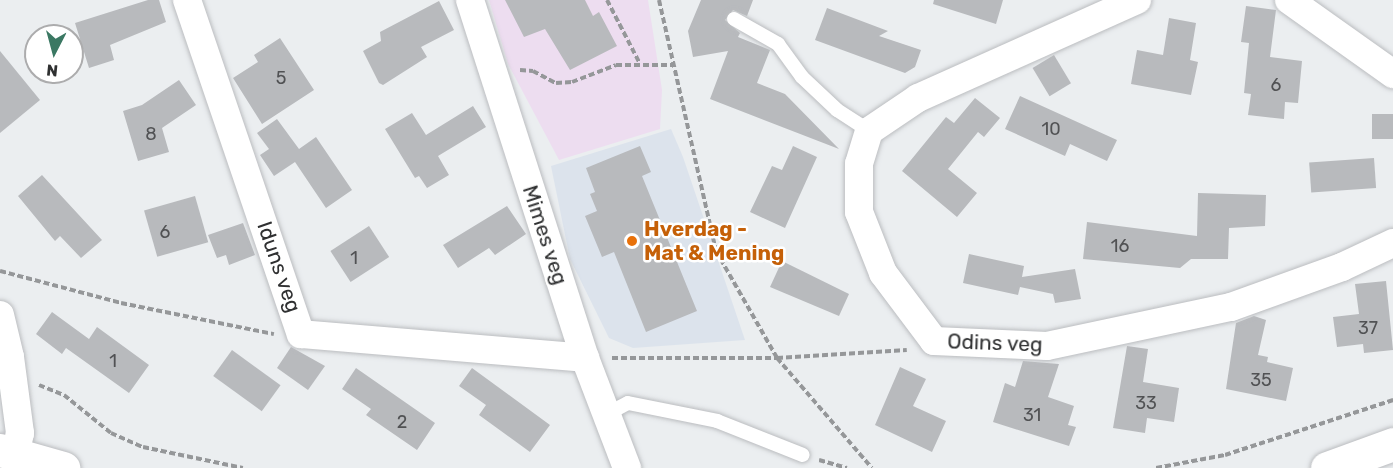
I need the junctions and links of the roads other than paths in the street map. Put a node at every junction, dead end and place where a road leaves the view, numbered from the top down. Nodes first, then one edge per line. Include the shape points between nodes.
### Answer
1 (187, 0) edge
2 (470, 0) edge
3 (1137, 0) edge
4 (1289, 0) edge
5 (734, 19) dead end
6 (1393, 75) edge
7 (868, 131) junction
8 (1393, 243) edge
9 (0, 315) edge
10 (585, 358) junction
11 (609, 413) junction
12 (1393, 444) edge
13 (8, 452) edge
14 (803, 455) road end
15 (63, 468) edge
16 (627, 468) edge
17 (1328, 468) edge

1 - 10 street, Iduns veg via 302,334
2 - 10 street, Mimes veg
3 - 7 street via 918,98
4 - 6 street
5 - 7 lane via 778,44 802,77 837,110
7 - 8 street, Odins veg via 859,164 859,212 883,273 934,341 1059,344 1231,307 1342,267
9 - 13 street via 20,433
10 - 11 street, Mimes veg
11 - 14 lane via 628,402 717,421
11 - 16 street, Mimes veg
12 - 17 street
13 - 15 street

